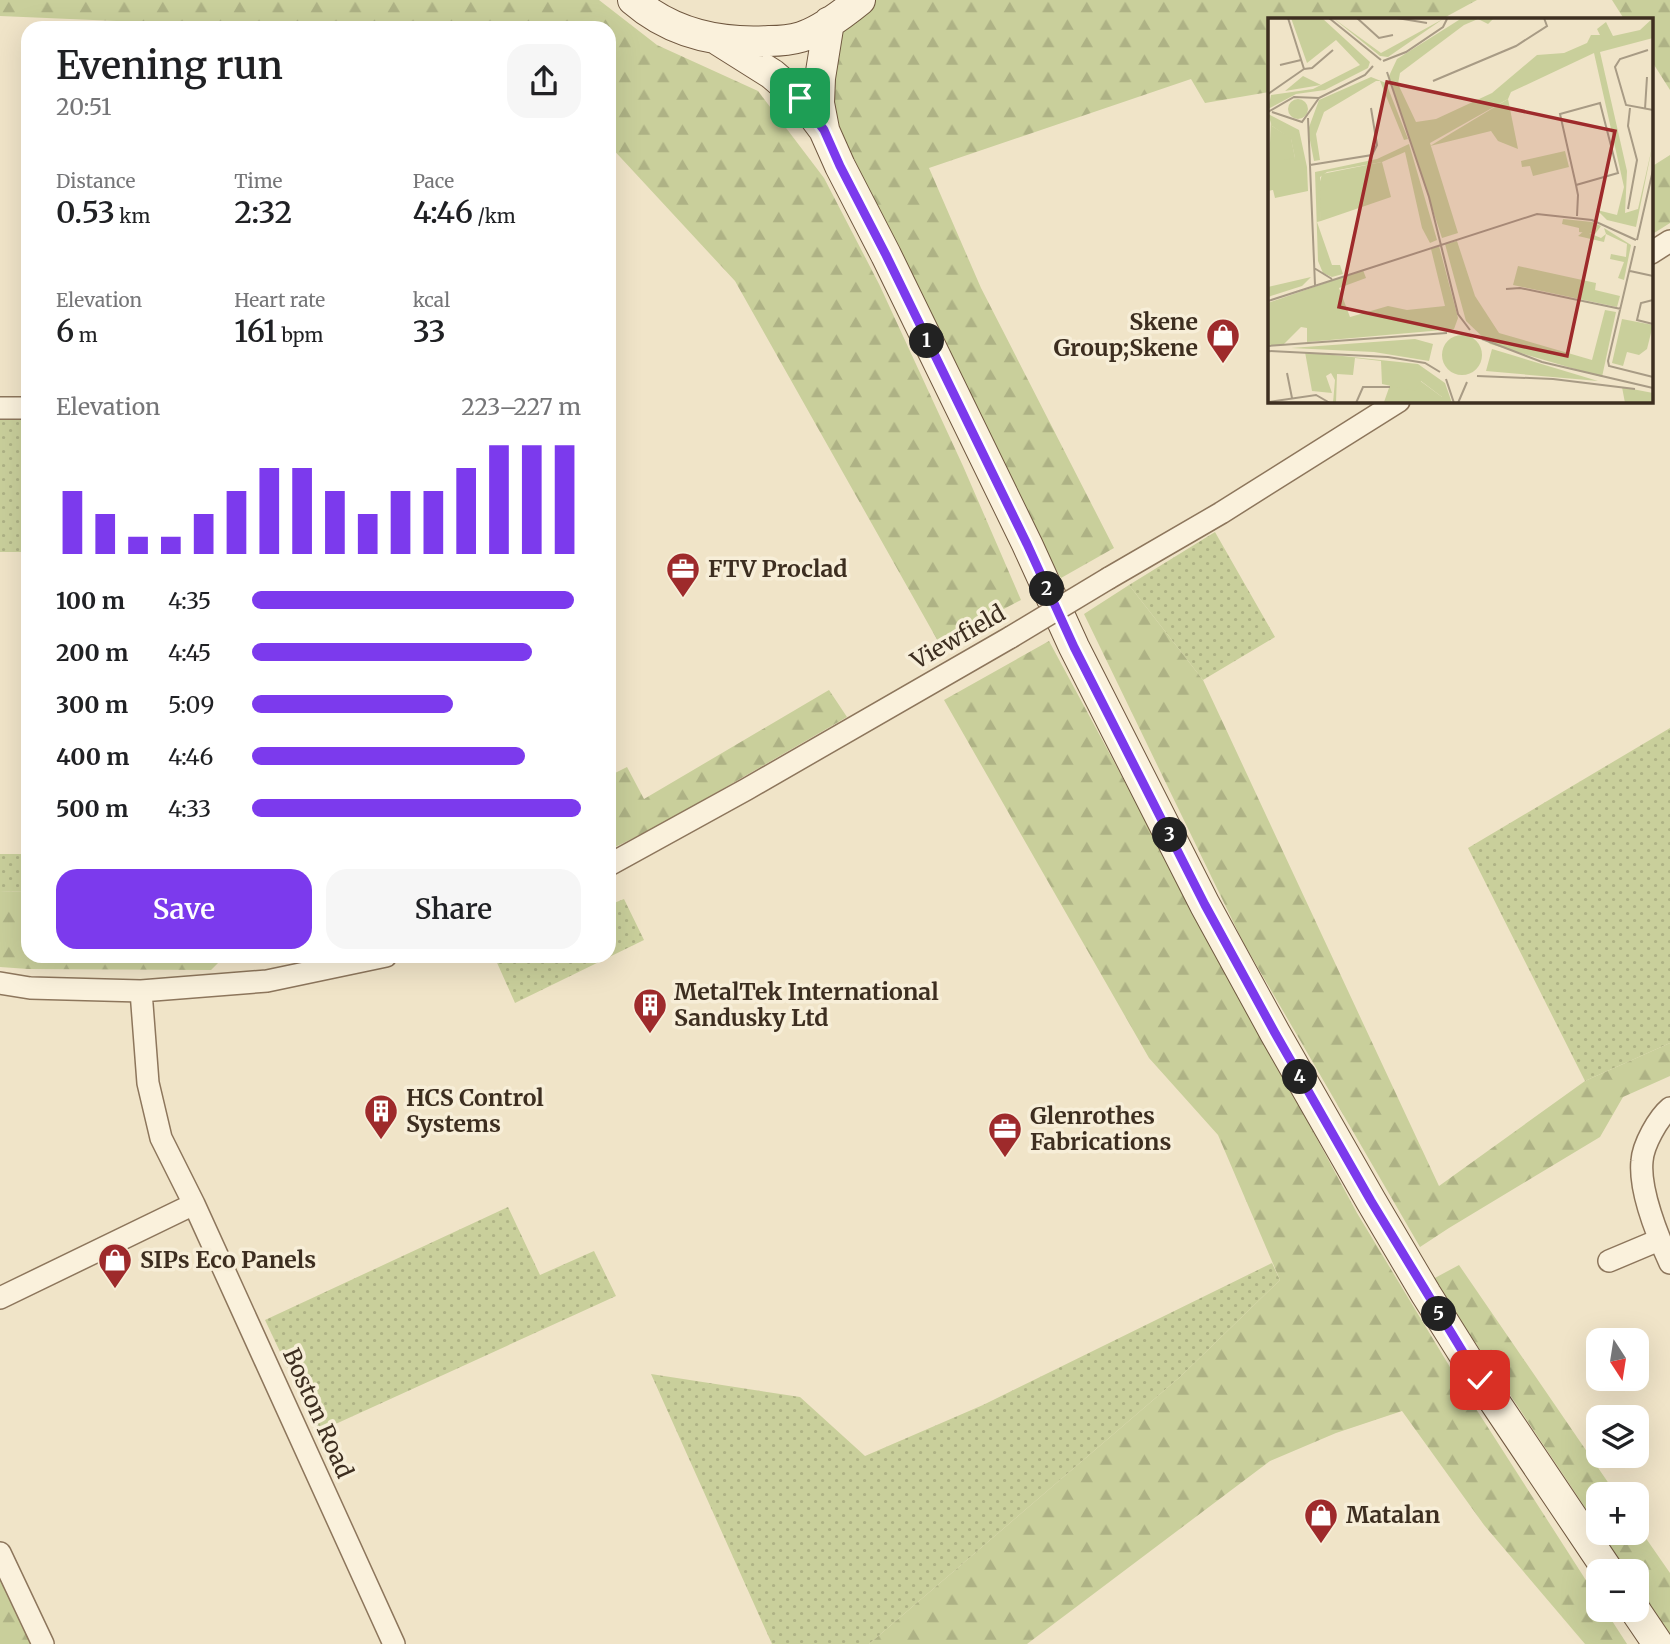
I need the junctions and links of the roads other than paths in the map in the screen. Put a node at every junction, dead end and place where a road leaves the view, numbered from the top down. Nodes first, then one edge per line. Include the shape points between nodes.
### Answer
1 (633, 0) edge
2 (860, 0) edge
3 (829, 22) junction
4 (719, 40) junction
5 (824, 130) junction
6 (1670, 241) edge
7 (1652, 252) edge
8 (1397, 402) edge
9 (0, 408) edge
10 (21, 408) edge
11 (616, 861) edge
12 (353, 963) edge
13 (0, 983) edge
14 (141, 991) junction
15 (1670, 1108) edge
16 (194, 1204) junction
17 (1659, 1240) junction
18 (1609, 1261) dead end
19 (1670, 1263) edge
20 (0, 1298) edge
21 (0, 1553) edge
22 (1600, 1559) edge
23 (1643, 1622) edge
24 (43, 1644) edge
25 (394, 1644) edge
26 (1658, 1644) edge

1 - 4 main road via 662,22
2 - 3 main road
3 - 4 main road via 802,37 778,41
3 - 5 main road via 820,78
4 - 5 main road via 800,98
5 - 22 main road via 1074,647 1205,905 1426,1294
6 - 7 street
8 - 11 street, Viewfield, bridge via 1011,637
9 - 10 street
12 - 14 street via 267,981
13 - 14 street
14 - 16 street, Boston Road via 150,1094 161,1138
15 - 17 street via 1651,1133 1642,1161 1644,1193
16 - 20 street
16 - 25 street, Boston Road
17 - 18 street
17 - 19 street
21 - 24 street
23 - 26 main road

